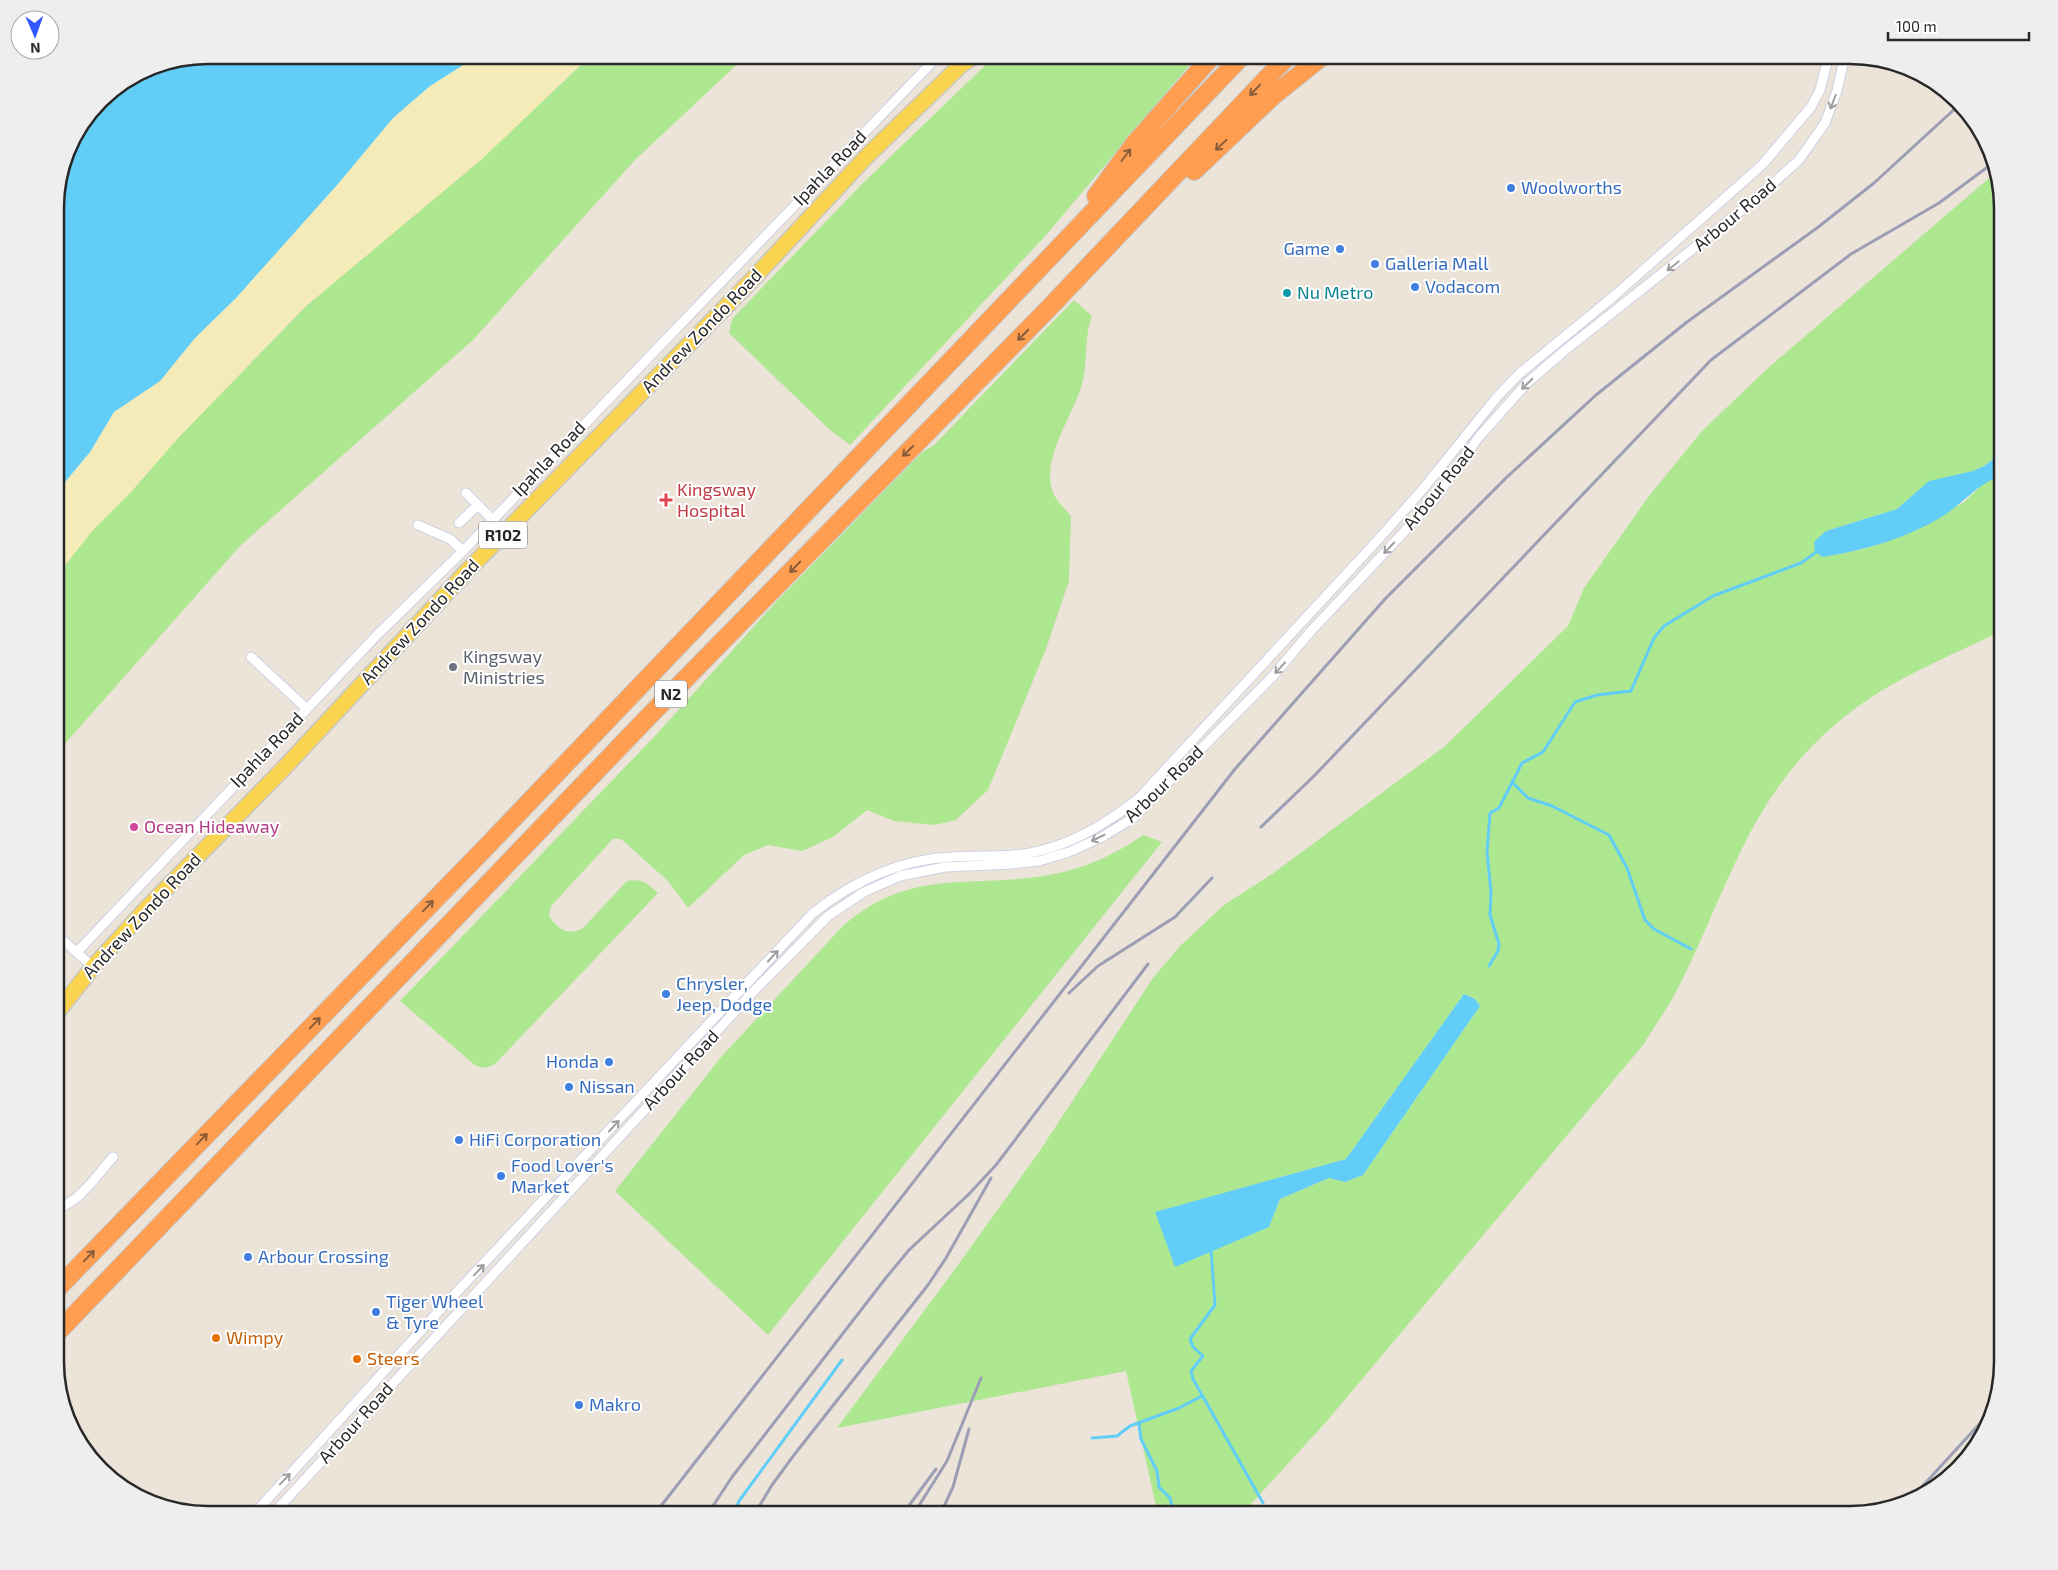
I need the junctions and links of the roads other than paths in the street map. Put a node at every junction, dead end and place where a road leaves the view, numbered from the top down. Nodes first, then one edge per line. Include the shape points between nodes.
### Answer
1 (931, 64) edge
2 (960, 64) edge
3 (1205, 64) edge
4 (1234, 64) edge
5 (1280, 64) edge
6 (1313, 64) edge
7 (1827, 64) edge
8 (1843, 64) edge
9 (1044, 264) junction
10 (1049, 308) junction
11 (1557, 342) junction
12 (1564, 351) junction
13 (466, 493) dead end
14 (478, 505) junction
15 (492, 519) junction
16 (459, 524) dead end
17 (418, 525) dead end
18 (463, 551) junction
19 (251, 657) dead end
20 (307, 709) junction
21 (64, 941) edge
22 (77, 952) junction
23 (93, 968) junction
24 (64, 1004) edge
25 (112, 1158) dead end
26 (64, 1207) edge
27 (64, 1282) edge
28 (64, 1326) edge
29 (261, 1506) edge
30 (280, 1506) edge

1 - 15 street, Ipahla Road
2 - 23 main road, Andrew Zondo Road / R102 via 867,156 750,282 483,555
9 -> 3 highway via 1135,143
4 - 9 highway, N2
5 -> 10 highway, N2
6 -> 10 highway via 1273,96
7 - 11 street, Arbour Road via 1820,90 1811,107 1762,165
8 -> 12 street, Arbour Road via 1825,123 1799,160 1752,202
27 -> 9 highway, N2
10 -> 28 highway, N2 via 646,719
11 - 12 street
29 -> 11 street, Arbour Road via 438,1312 813,913 865,878 895,867 950,857 1038,852 1067,842 1118,816 1163,773 1376,542 1497,397
12 -> 30 street, Arbour Road via 1527,383 1478,438 1434,500 1273,676 1133,818 1102,837 1039,861 945,866 900,876 864,892 828,916 738,1008
13 - 14 street
14 - 15 street
14 - 16 street
15 - 18 street, Ipahla Road
17 - 18 street via 450,539
18 - 20 street, Ipahla Road
19 - 20 street
20 - 22 street, Ipahla Road
21 - 22 street
22 - 23 street
23 - 24 main road, Andrew Zondo Road / R102
25 - 26 street via 75,1200

